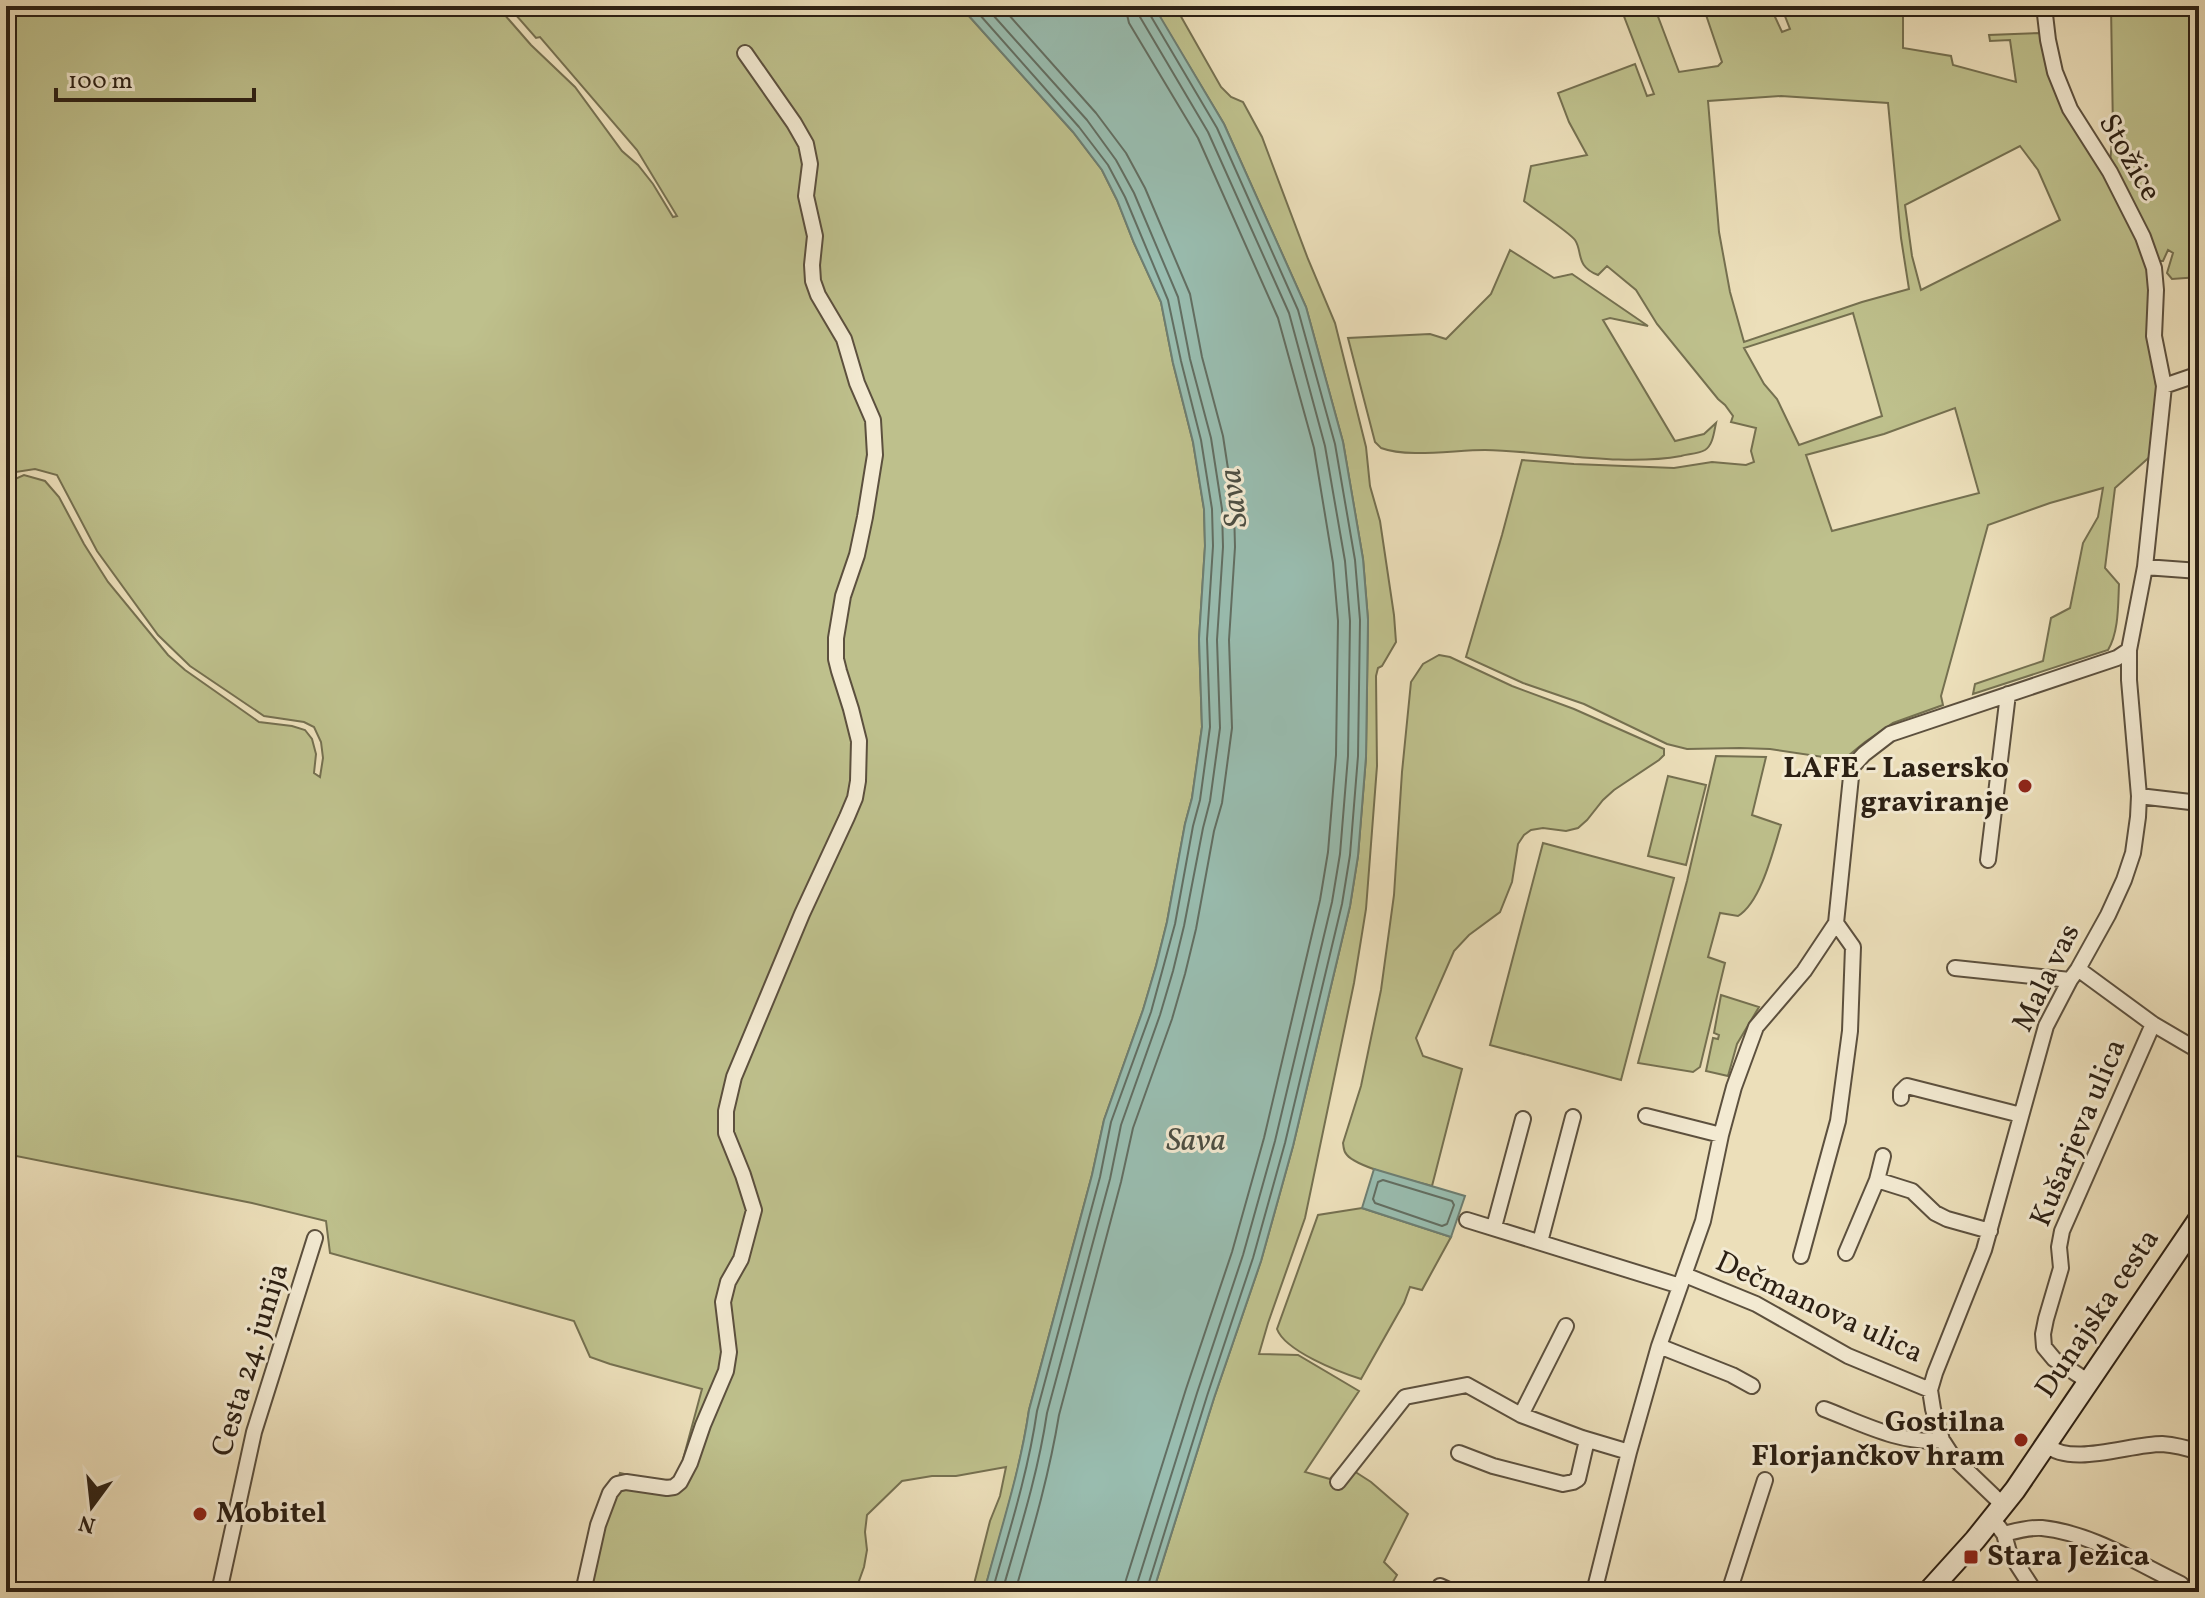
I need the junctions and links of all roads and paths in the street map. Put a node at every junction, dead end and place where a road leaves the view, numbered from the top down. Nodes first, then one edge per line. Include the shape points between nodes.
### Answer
1 (2044, 6) edge
2 (745, 53) dead end
3 (2199, 374) edge
4 (2164, 386) junction
5 (2145, 567) junction
6 (2199, 571) edge
7 (2129, 650) junction
8 (2008, 694) junction
9 (2139, 796) junction
10 (2199, 803) edge
11 (1988, 860) dead end
12 (1836, 923) junction
13 (1955, 968) dead end
14 (2074, 974) junction
15 (2153, 1024) junction
16 (2199, 1051) edge
17 (1901, 1098) dead end
18 (2021, 1115) junction
19 (1646, 1116) dead end
20 (1573, 1117) dead end
21 (1523, 1119) dead end
22 (1721, 1135) junction
23 (1883, 1156) dead end
24 (1877, 1180) junction
25 (2199, 1219) edge
26 (1467, 1220) dead end
27 (1494, 1227) junction
28 (1990, 1231) junction
29 (315, 1238) dead end
30 (1540, 1242) junction
31 (1846, 1253) dead end
32 (1801, 1256) dead end
33 (1683, 1280) junction
34 (1566, 1326) dead end
35 (1659, 1346) junction
36 (2089, 1382) junction
37 (1752, 1386) dead end
38 (1930, 1390) junction
39 (1824, 1409) dead end
40 (1521, 1415) junction
41 (1587, 1440) junction
42 (1942, 1440) junction
43 (2046, 1445) junction
44 (1629, 1452) junction
45 (2199, 1452) edge
46 (1459, 1453) dead end
47 (1765, 1480) dead end
48 (1338, 1482) dead end
49 (1999, 1520) junction
50 (2181, 1584) dead end
51 (219, 1592) edge
52 (583, 1592) edge
53 (1594, 1592) edge
54 (1729, 1592) edge
55 (1928, 1592) edge
56 (2035, 1592) edge

1 - 4 street, Stožice via 2055,72 2070,109 2110,172 2149,251 2156,290 2154,336
2 - 52 street via 806,144 806,196 815,236 813,281 844,339 873,420 875,455 865,517 836,638 836,659 859,741 858,781 734,1077 726,1111 726,1133 754,1210 723,1302 726,1371 680,1482 667,1488 626,1482 610,1493
3 - 4 street
4 - 5 street, Mala vas
5 - 6 street
5 - 7 street, Mala vas
7 - 8 street
7 - 9 street, Mala vas
8 - 11 street
8 - 12 street via 1890,734 1852,767
9 - 10 street
9 - 14 street, Mala vas via 2133,853 2124,880
12 - 22 street via 1756,1027
12 - 32 street via 1853,947 1850,1031 1838,1121
13 - 14 street
14 - 15 street
14 - 18 street, Mala vas via 2046,1026
15 - 16 street
15 - 36 street, Kušarjeva ulica via 2062,1231 2061,1268 2043,1334 2044,1347 2054,1359
17 - 18 street via 1907,1086
18 - 28 street, Mala vas
19 - 22 street
20 - 30 street
21 - 27 street
22 - 33 street via 1703,1221
23 - 24 street
24 - 28 street via 1912,1191 1947,1219
24 - 31 street
25 - 36 main road, Dunajska cesta
26 - 27 street, Dečmanova ulica
27 - 30 street, Dečmanova ulica
28 - 38 street, Mala vas
29 - 51 street, Cesta 24. junija via 254,1432
30 - 33 street, Dečmanova ulica
33 - 35 street
33 - 38 street, Dečmanova ulica via 1756,1304 1848,1356
34 - 40 street
35 - 37 street
35 - 44 street
36 - 43 main road, Dunajska cesta
38 - 42 street
39 - 42 street via 1898,1436
40 - 41 street
40 - 48 street via 1467,1385 1405,1397
41 - 44 street
41 - 46 street via 1578,1479 1563,1484
42 - 49 street
43 - 45 street via 2065,1454 2163,1444
43 - 49 main road, Dunajska cesta
44 - 53 street
47 - 54 street
49 - 50 street via 2080,1537
49 - 55 main road, Dunajska cesta
49 - 56 street via 2009,1552

